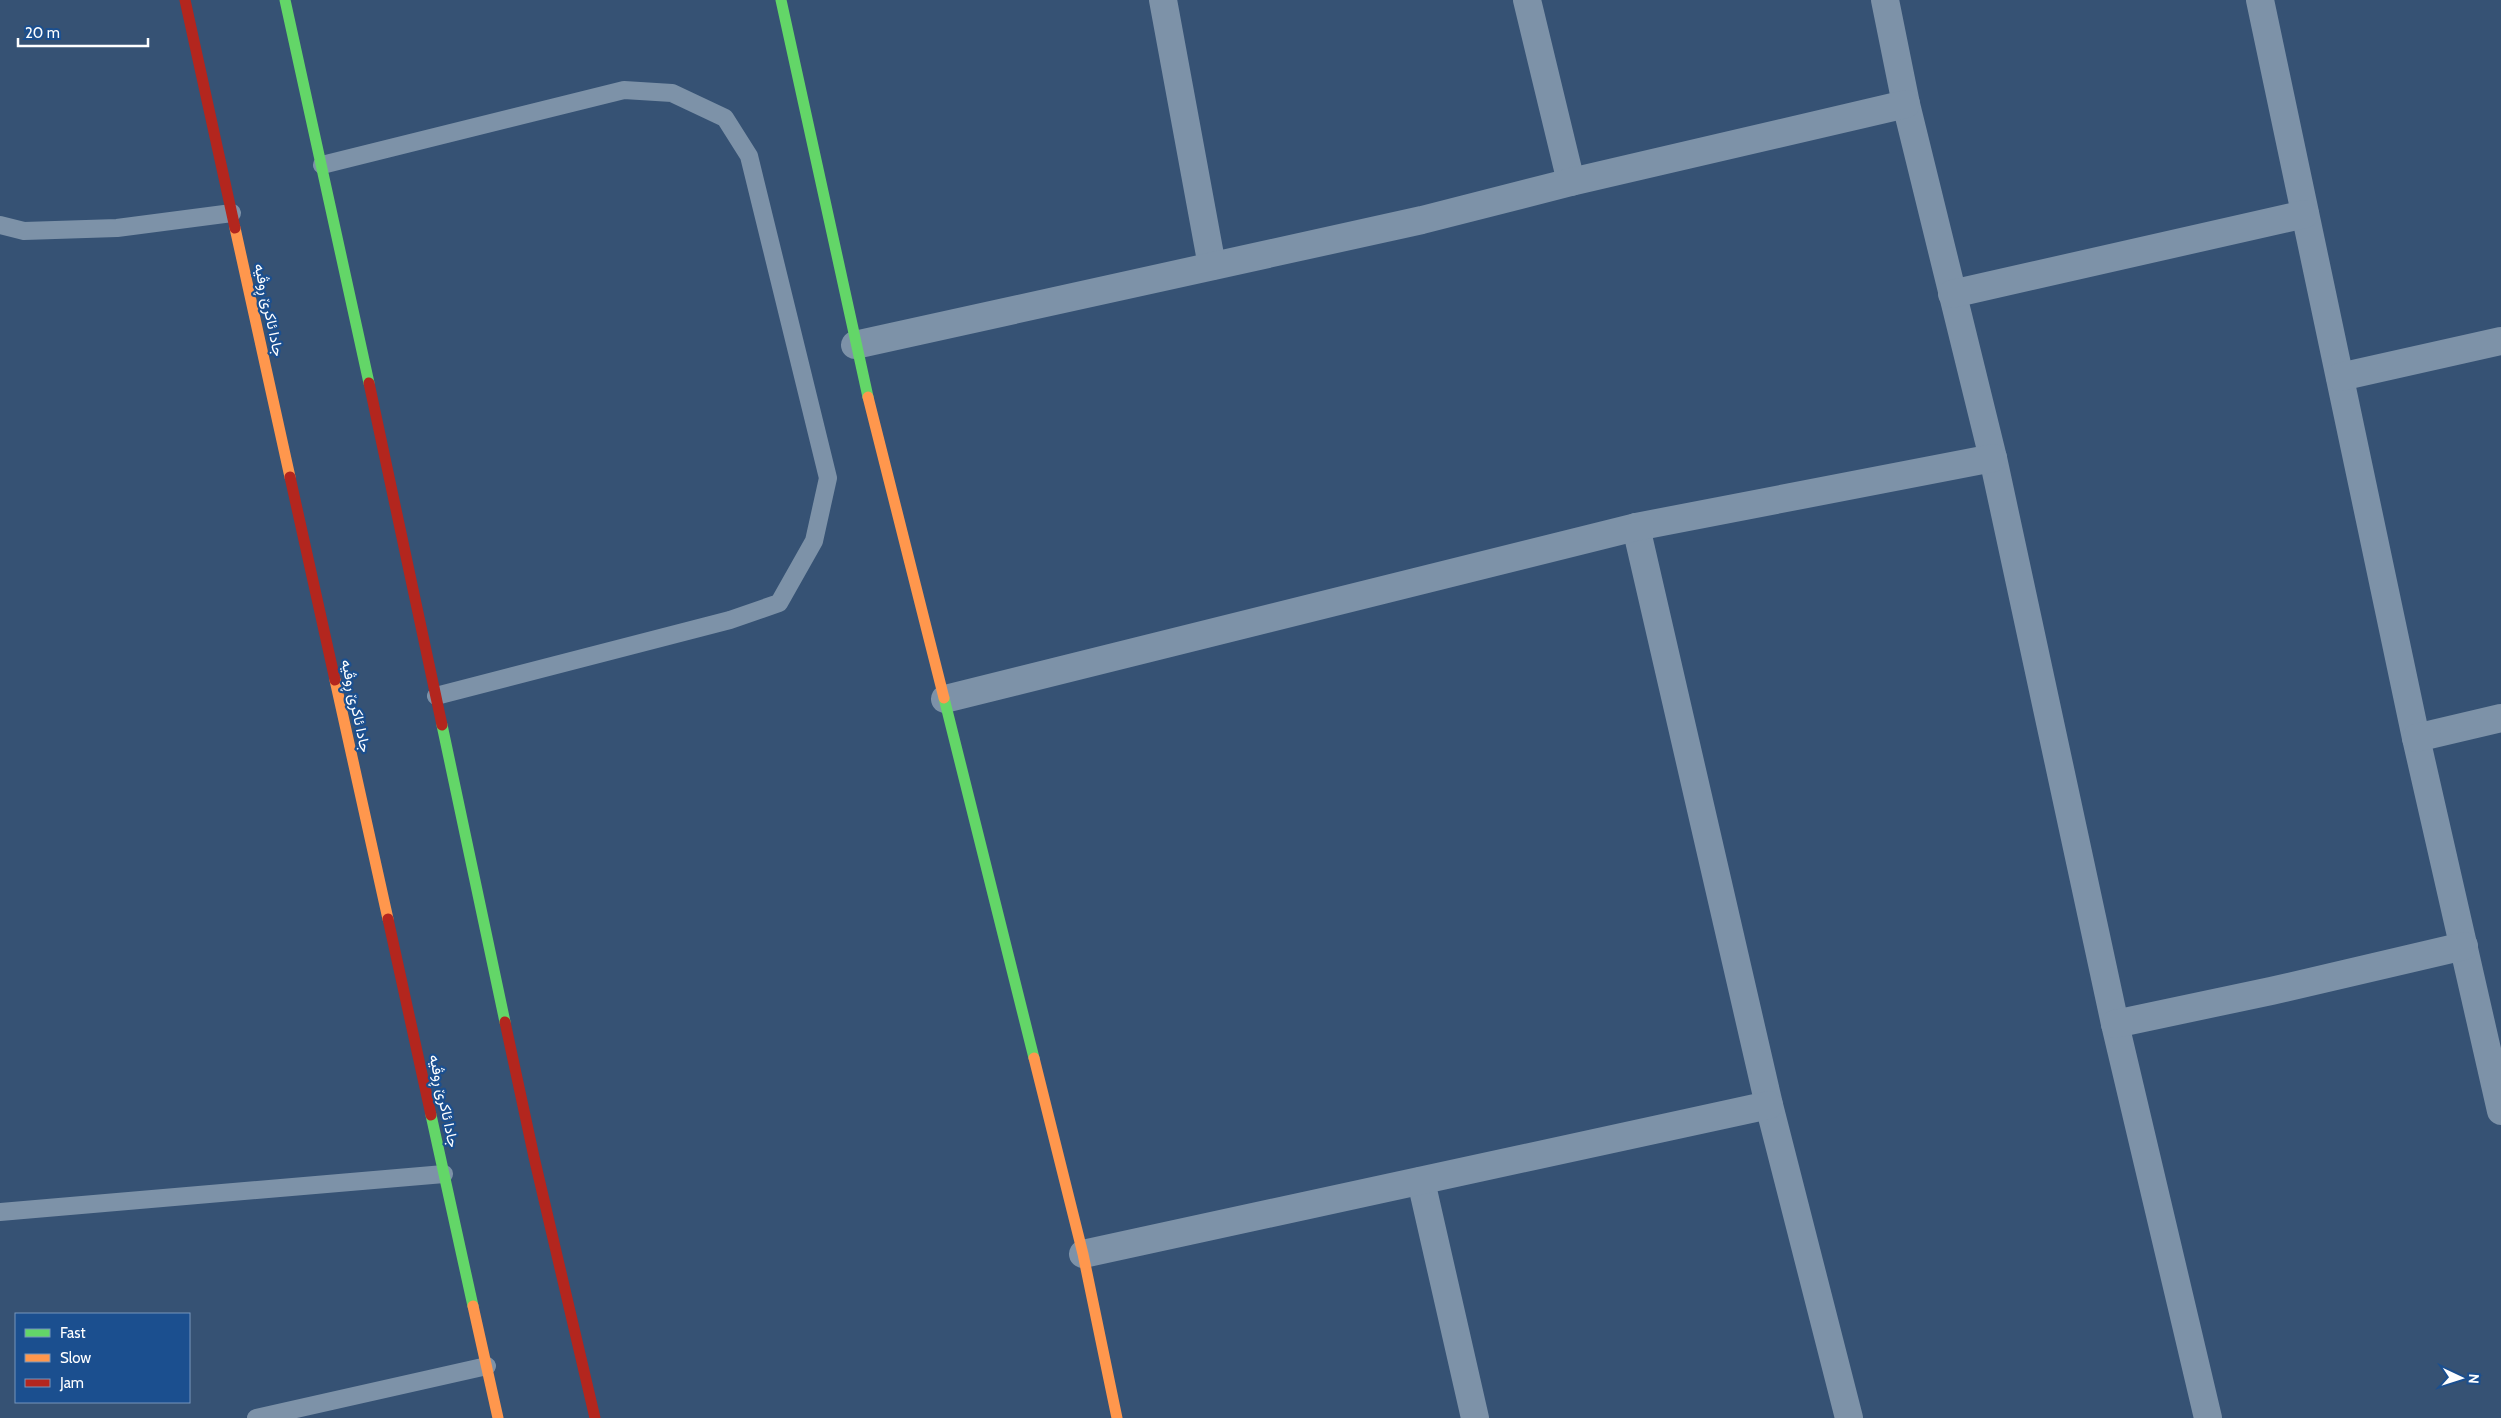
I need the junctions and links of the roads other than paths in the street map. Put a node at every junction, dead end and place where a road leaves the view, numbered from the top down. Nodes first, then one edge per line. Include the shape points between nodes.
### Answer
1 (184, 0) edge
2 (285, 0) edge
3 (781, 0) edge
4 (1163, 0) edge
5 (1527, 0) edge
6 (1886, 0) edge
7 (2260, 0) edge
8 (1906, 104) junction
9 (322, 165) junction
10 (1571, 182) junction
11 (232, 213) junction
12 (2305, 214) junction
13 (0, 225) edge
14 (1212, 266) junction
15 (1952, 294) junction
16 (2501, 341) edge
17 (855, 345) junction
18 (2340, 377) junction
19 (1993, 458) junction
20 (1636, 527) junction
21 (436, 696) junction
22 (945, 699) junction
23 (2501, 718) edge
24 (2416, 738) junction
25 (2464, 946) junction
26 (2115, 1024) junction
27 (2497, 1073) edge
28 (1769, 1105) junction
29 (2501, 1111) edge
30 (444, 1174) junction
31 (1421, 1181) junction
32 (0, 1212) edge
33 (1083, 1254) junction
34 (487, 1366) junction
35 (256, 1418) edge
36 (498, 1418) edge
37 (595, 1418) edge
38 (1117, 1418) edge
39 (1476, 1418) edge
40 (1849, 1418) edge
41 (2208, 1418) edge

1 - 11 main road, جادا ئاکرێ ڕوڤیە
2 - 9 main road
3 - 17 main road
4 - 14 street
5 - 10 street
6 - 8 street
7 - 12 street
8 - 10 street
8 - 15 street
9 - 21 main road
9 - 21 lane via 624,90 672,93 725,118 749,156 828,478 814,541 779,603 730,620
10 - 14 street via 1422,220
11 - 13 lane via 118,228 24,231
11 - 30 main road, جادا ئاکرێ ڕوڤیە
12 - 15 street
12 - 18 street
14 - 17 street
15 - 19 street
16 - 18 street
17 - 22 main road
18 - 24 street
19 - 20 street
19 - 26 street
20 - 22 street
20 - 28 street
21 - 37 main road via 534,1157
22 - 33 main road
23 - 24 street
24 - 25 street
25 - 26 street
25 - 27 street
26 - 41 street
27 - 29 street
28 - 31 street
28 - 40 street
30 - 32 lane
30 - 34 main road, جادا ئاکرێ ڕوڤیە
31 - 33 street
31 - 39 street
33 - 38 main road
34 - 35 lane
34 - 36 main road, جادا ئاکرێ ڕوڤیە

